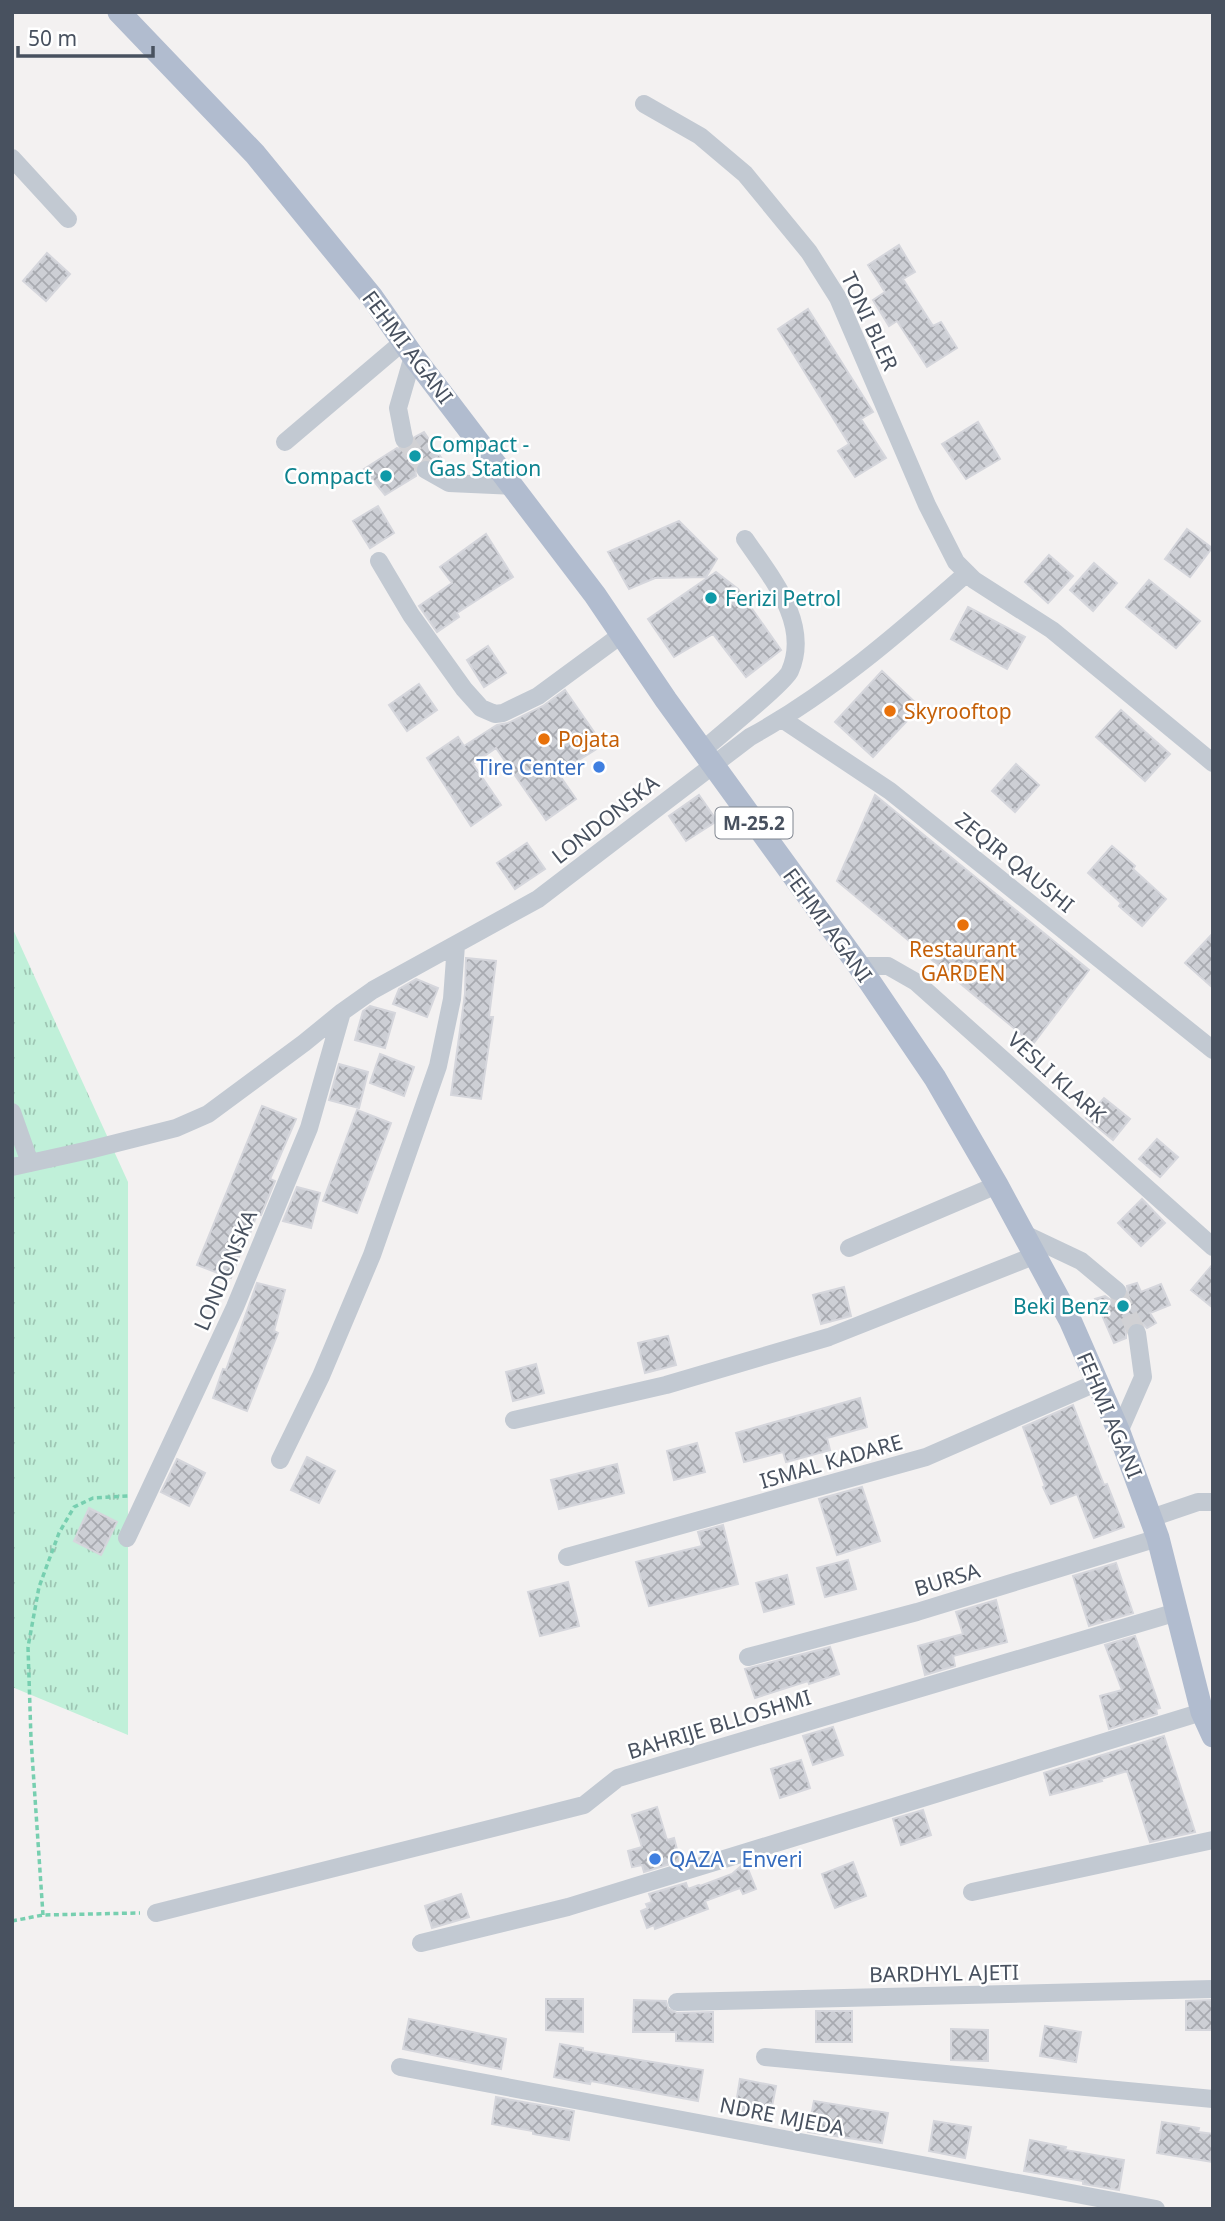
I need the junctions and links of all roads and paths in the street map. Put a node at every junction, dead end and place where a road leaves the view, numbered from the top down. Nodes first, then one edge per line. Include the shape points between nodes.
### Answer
1 (120, 12) edge
2 (644, 104) dead end
3 (12, 158) edge
4 (68, 219) dead end
5 (408, 349) junction
6 (404, 439) tunnel mouth
7 (285, 442) dead end
8 (426, 470) tunnel mouth
9 (513, 486) junction
10 (745, 539) dead end
11 (379, 561) dead end
12 (967, 573) junction
13 (621, 635) junction
14 (782, 719) junction
15 (707, 758) junction
16 (1213, 763) edge
17 (456, 945) junction
18 (859, 965) junction
19 (342, 1012) junction
20 (1213, 1050) edge
21 (12, 1112) edge
22 (21, 1165) edge
23 (997, 1185) junction
24 (1024, 1234) junction
25 (1213, 1247) edge
26 (849, 1248) dead end
27 (1036, 1255) junction
28 (1117, 1291) tunnel mouth
29 (1136, 1333) tunnel mouth
30 (1098, 1382) junction
31 (514, 1420) dead end
32 (1119, 1432) junction
33 (280, 1460) dead end
34 (148, 1494) junction
35 (1213, 1502) edge
36 (1154, 1528) junction
37 (127, 1538) dead end
38 (567, 1557) dead end
39 (1177, 1612) junction
40 (748, 1657) dead end
41 (1210, 1728) edge
42 (1213, 1840) edge
43 (972, 1892) dead end
44 (156, 1913) joint
45 (43, 1915) junction
46 (12, 1921) edge
47 (421, 1943) dead end
48 (1213, 1989) edge
49 (677, 2002) dead end
50 (765, 2057) dead end
51 (400, 2067) dead end
52 (1213, 2099) edge
53 (1156, 2209) edge

1 - 5 main road, FEHMI AGANI / M-25.2 via 256,154 372,297
2 - 12 street, TONI BLER via 700,136 745,174 809,252 838,298 927,505 956,562
3 - 4 street
5 - 6 street via 398,408
5 - 7 street
5 - 9 main road, FEHMI AGANI / M-25.2
8 - 9 street via 449,483
9 - 13 main road, FEHMI AGANI / M-25.2
10 - 15 street via 783,595 795,647 790,673
11 - 13 street via 464,689 481,708 495,715 538,696
12 - 14 street via 874,655
12 - 16 street, TONI BLER via 1052,630
13 - 15 main road, FEHMI AGANI / M-25.2
14 - 15 street
14 - 20 street, ZEQIR QAUSHI via 890,791
15 - 17 street, LONDONSKA via 538,899
15 - 18 main road, FEHMI AGANI / M-25.2
17 - 19 street, LONDONSKA
17 - 33 street via 452,999 438,1066 372,1255
18 - 23 main road, FEHMI AGANI / M-25.2 via 935,1078
18 - 25 street, VESLI KLARK via 888,966 916,982
19 - 22 street, LONDONSKA via 208,1114 176,1128
19 - 34 street, LONDONSKA via 309,1128 235,1307
21 - 22 street
23 - 24 main road, FEHMI AGANI / M-25.2
23 - 26 street
24 - 27 main road, FEHMI AGANI / M-25.2
24 - 28 street via 1081,1261
27 - 30 main road, FEHMI AGANI / M-25.2
27 - 31 street via 829,1337 666,1385
29 - 32 street via 1143,1377
30 - 32 main road, FEHMI AGANI / M-25.2
30 - 38 street, ISMAL KADARE via 926,1457
32 - 36 main road, FEHMI AGANI / M-25.2
34 - 37 street, LONDONSKA
34 - 45 path via 93,1498 74,1507 39,1587 28,1647
35 - 36 street, BURSA via 1198,1502
36 - 39 main road, FEHMI AGANI / M-25.2
36 - 40 street, BURSA via 917,1612
39 - 41 main road, FEHMI AGANI / M-25.2
39 - 44 street, BAHRIJE BLLOSHMI via 618,1778 584,1805
41 - 47 street via 568,1907
42 - 43 street
44 - 45 path
45 - 46 path
48 - 49 street, BARDHYL AJETI
50 - 52 street
51 - 53 street, NDRE MJEDA

